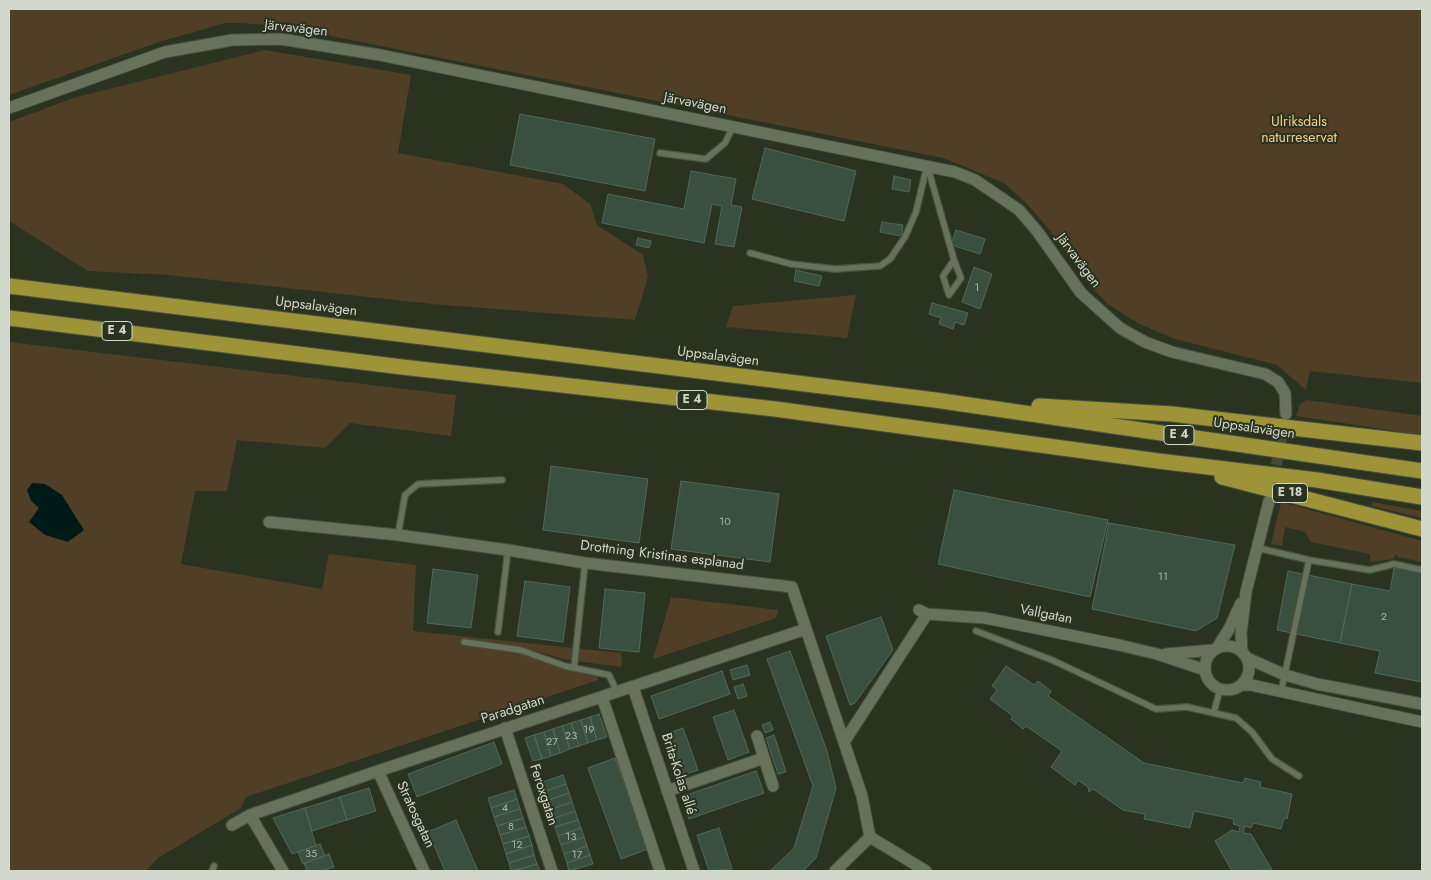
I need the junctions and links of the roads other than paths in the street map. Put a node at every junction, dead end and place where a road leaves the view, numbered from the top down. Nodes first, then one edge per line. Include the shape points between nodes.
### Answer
1 (9, 108) edge
2 (733, 127) junction
3 (660, 152) dead end
4 (927, 166) junction
5 (750, 253) dead end
6 (954, 260) junction
7 (9, 286) edge
8 (9, 318) edge
9 (935, 400) junction
10 (1286, 414) tunnel mouth
11 (1422, 444) edge
12 (1158, 461) junction
13 (1422, 471) edge
14 (502, 480) dead end
15 (1422, 497) edge
16 (1269, 501) dead end
17 (269, 522) dead end
18 (1422, 529) edge
19 (398, 535) junction
20 (1258, 548) junction
21 (508, 550) junction
22 (1309, 560) junction
23 (585, 563) junction
24 (1422, 570) edge
25 (1246, 592) junction
26 (806, 629) junction
27 (976, 631) dead end
28 (498, 632) dead end
29 (464, 642) dead end
30 (1215, 649) junction
31 (1156, 654) junction
32 (1244, 654) junction
33 (574, 668) junction
34 (1204, 670) junction
35 (1284, 675) junction
36 (1241, 686) junction
37 (633, 687) junction
38 (1220, 689) junction
39 (617, 692) junction
40 (1281, 692) junction
41 (602, 697) junction
42 (1422, 704) edge
43 (1214, 712) junction
44 (1422, 722) edge
45 (505, 728) junction
46 (757, 736) dead end
47 (844, 742) junction
48 (764, 758) junction
49 (378, 771) junction
50 (1299, 776) dead end
51 (773, 786) dead end
52 (667, 791) junction
53 (250, 815) junction
54 (232, 825) dead end
55 (870, 837) junction
56 (283, 871) edge
57 (424, 871) edge
58 (552, 871) edge
59 (660, 871) edge
60 (694, 871) edge
61 (835, 871) edge
62 (926, 871) edge

1 - 2 street, Järvavägen via 165,52 232,40 281,39 380,55
2 - 3 lane via 725,143 706,159
2 - 4 street, Järvavägen
4 - 5 lane via 916,212 905,237 890,259 880,266 835,269 791,264
4 - 6 lane
4 - 10 street, Järvavägen via 975,180 1019,210 1081,293 1120,328 1172,352 1265,374 1278,382 1285,393
6 - 6 lane via 943,276 949,295 961,278
7 - 9 highway, Uppsalavägen / E 4
8 - 12 highway, E 4 via 775,409
9 - 11 highway, E 4 via 1172,414
9 - 13 highway, Uppsalavägen / E 4
12 - 15 highway, E 4 via 1317,480
12 - 18 highway, E 18
14 - 19 lane via 418,484 406,495
16 - 20 street
17 - 19 street, Drottning Kristinas esplanad
19 - 21 street, Drottning Kristinas esplanad
20 - 22 lane
20 - 25 street
21 - 23 street, Drottning Kristinas esplanad
21 - 28 lane
22 - 24 lane via 1370,570 1394,564
22 - 35 lane
23 - 26 street, Drottning Kristinas esplanad via 792,587
23 - 33 lane
25 - 30 street via 1229,629
25 - 32 street via 1240,633
26 - 37 street, Paradgatan
26 - 47 street, Drottning Kristinas esplanad
27 - 43 lane via 1052,660 1156,709 1187,707
29 - 33 lane via 520,650
30 - 31 street, Vallgatan
30 - 32 street via 1233,646
30 - 34 street via 1208,656
31 - 34 street, Vallgatan
31 - 47 street, Vallgatan via 985,618 923,612
32 - 35 street
32 - 36 street via 1249,672
33 - 39 lane via 609,675
34 - 38 street via 1207,679
35 - 40 lane
35 - 42 street
36 - 38 street
36 - 40 street
37 - 39 street, Paradgatan
37 - 52 street, Brita-Kolas allé
38 - 43 lane
39 - 41 street, Paradgatan
40 - 44 street
41 - 45 street, Paradgatan
41 - 59 street
43 - 50 lane via 1236,718 1252,732 1272,759
45 - 49 street, Paradgatan
45 - 58 street, Feroxgatan
46 - 48 street
47 - 55 street, Drottning Kristinas esplanad via 862,796
48 - 51 street
48 - 52 street
49 - 53 street, Paradgatan
49 - 57 street, Stratosgatan
52 - 60 street, Brita-Kolas allé
53 - 54 street, Paradgatan
53 - 56 street
55 - 61 street
55 - 62 street

